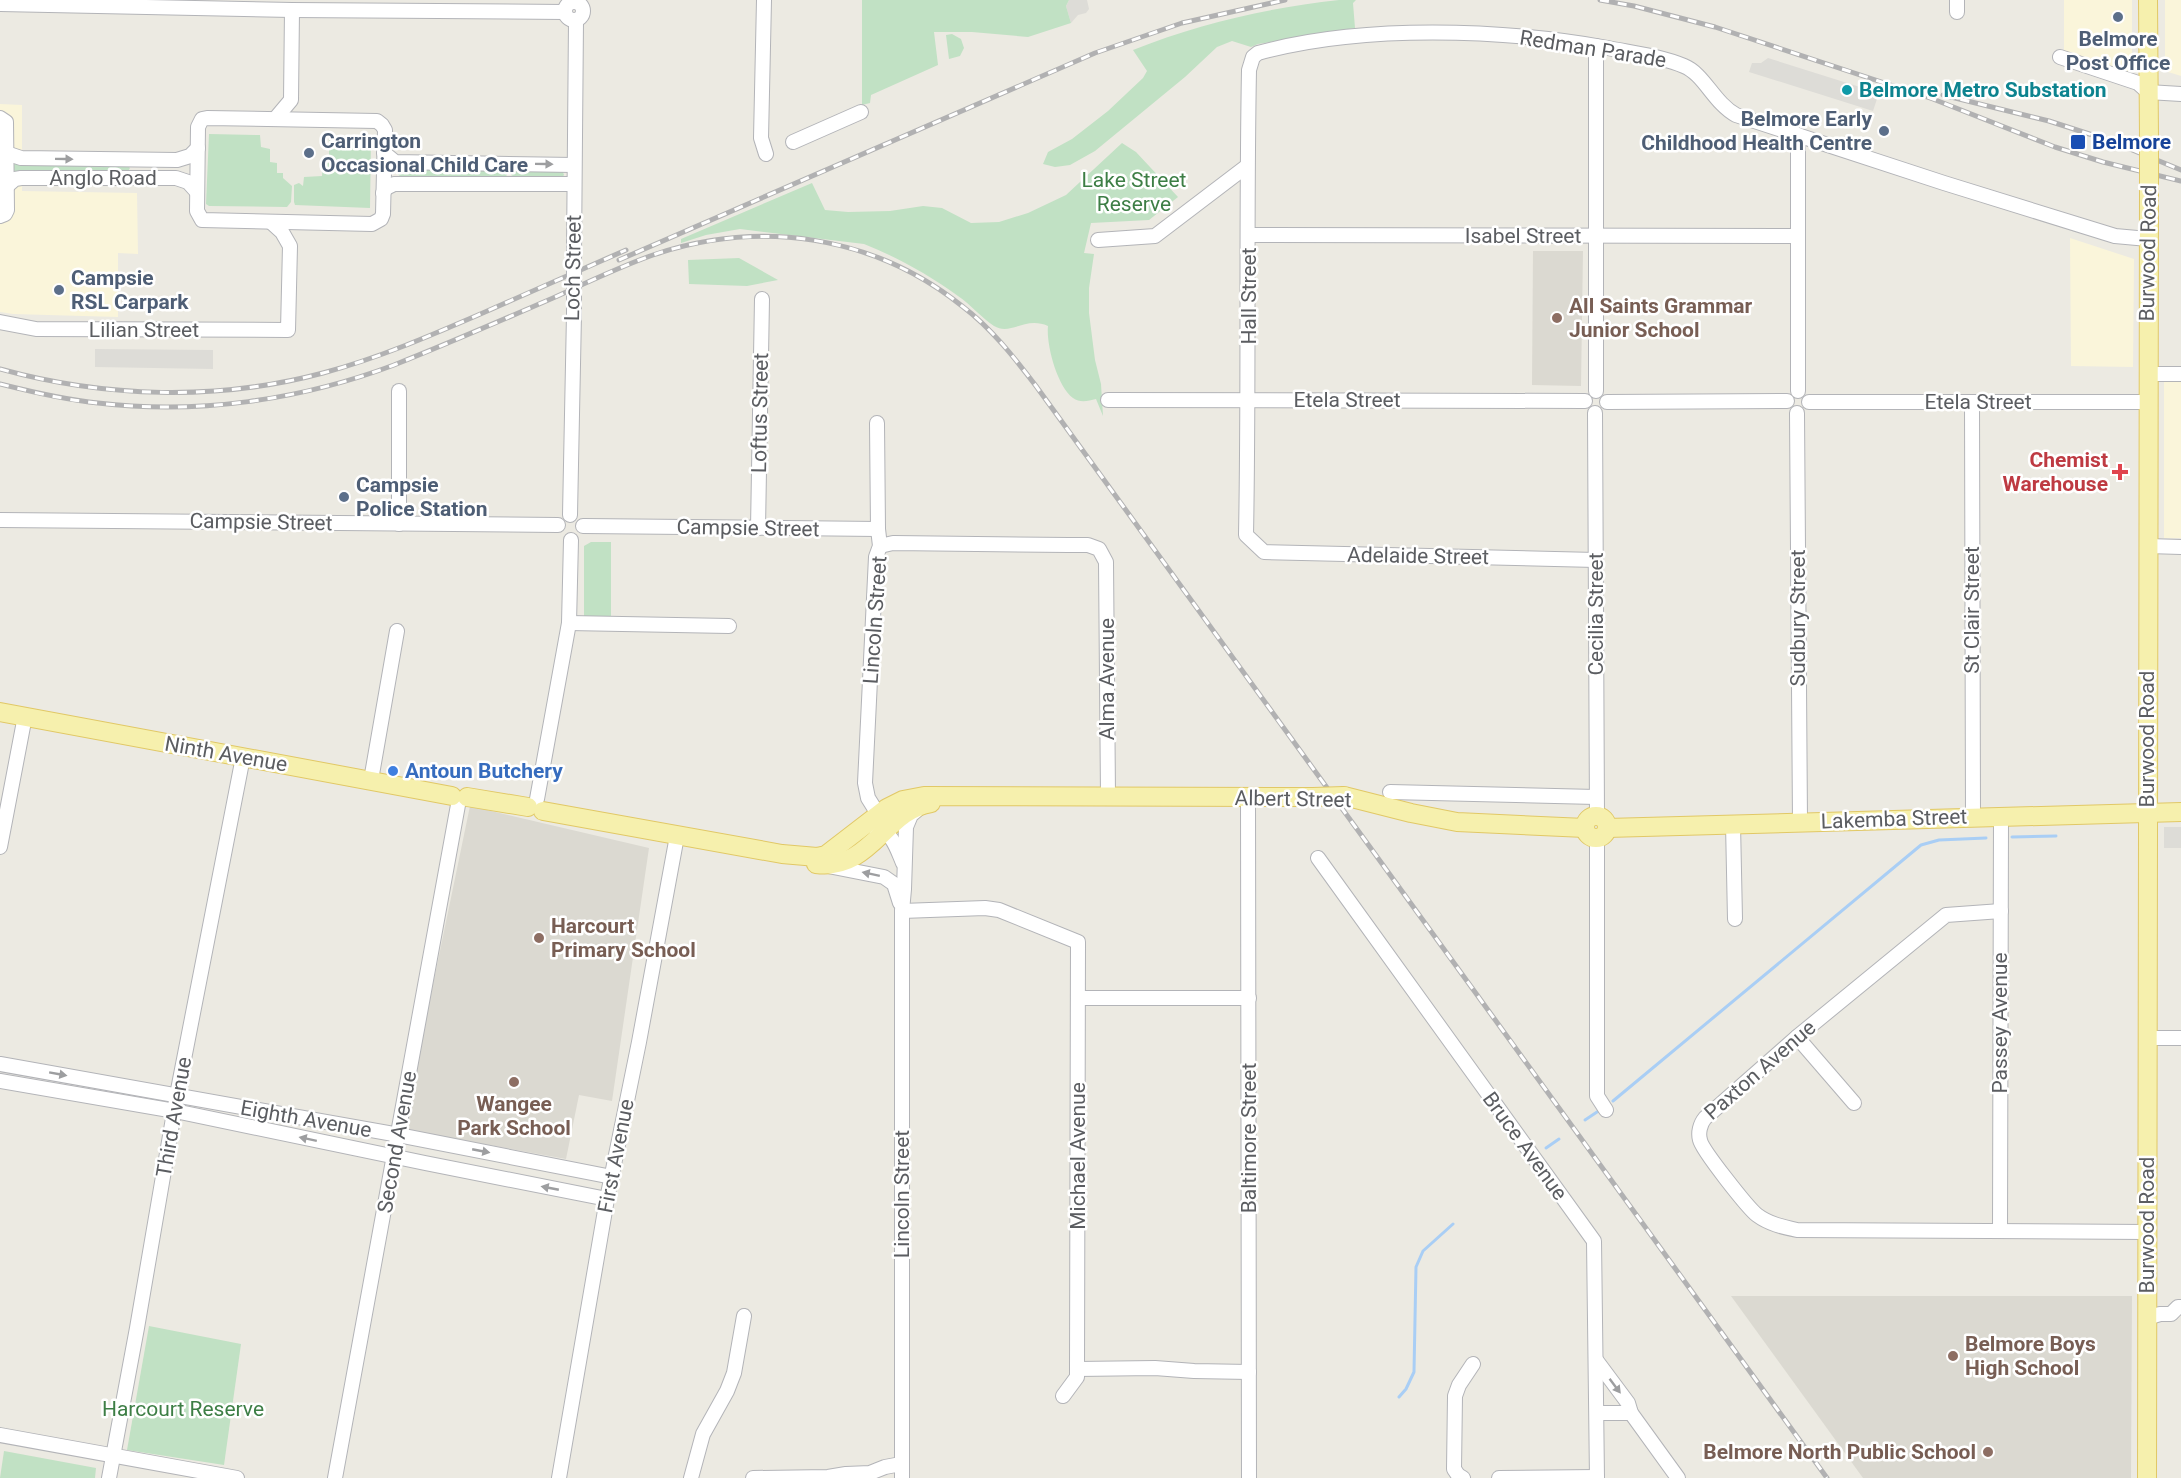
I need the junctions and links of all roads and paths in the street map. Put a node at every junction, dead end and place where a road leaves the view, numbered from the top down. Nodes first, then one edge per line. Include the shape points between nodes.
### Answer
1 (764, 0) edge
2 (2148, 0) edge
3 (0, 4) edge
4 (573, 9) edge
5 (292, 10) junction
6 (1596, 46) junction
7 (1253, 57) joint
8 (2060, 57) dead end
9 (2148, 92) junction
10 (2181, 94) edge
11 (291, 100) junction
12 (861, 112) dead end
13 (0, 118) edge
14 (275, 118) junction
15 (305, 119) junction
16 (1798, 135) junction
17 (793, 142) dead end
18 (198, 148) junction
19 (6, 153) junction
20 (384, 153) junction
21 (766, 154) dead end
22 (574, 165) junction
23 (1247, 166) junction
24 (574, 184) junction
25 (6, 186) junction
26 (197, 192) junction
27 (383, 193) junction
28 (0, 216) edge
29 (272, 222) junction
30 (309, 223) junction
31 (1249, 235) junction
32 (1597, 236) junction
33 (1797, 236) junction
34 (2148, 239) junction
35 (1098, 240) dead end
36 (290, 246) junction
37 (762, 299) dead end
38 (0, 322) edge
39 (2148, 374) junction
40 (2181, 374) edge
41 (399, 391) dead end
42 (1596, 391) junction
43 (1798, 391) junction
44 (1108, 400) dead end
45 (1249, 400) junction
46 (1585, 401) junction
47 (1787, 401) junction
48 (1607, 402) junction
49 (1809, 402) junction
50 (1972, 402) junction
51 (2147, 402) junction
52 (1595, 413) junction
53 (1797, 413) junction
54 (877, 423) dead end
55 (570, 514) junction
56 (0, 520) edge
57 (399, 524) junction
58 (558, 525) junction
59 (583, 526) junction
60 (758, 528) junction
61 (878, 529) junction
62 (1246, 535) joint
63 (571, 540) junction
64 (880, 546) junction
65 (2148, 546) junction
66 (2181, 547) edge
67 (1596, 560) junction
68 (569, 623) junction
69 (729, 626) dead end
70 (397, 630) dead end
71 (0, 712) edge
72 (25, 716) junction
73 (243, 757) junction
74 (371, 780) junction
75 (1390, 792) dead end
76 (998, 796) junction
77 (1107, 796) junction
78 (1248, 797) junction
79 (1596, 797) junction
80 (459, 800) junction
81 (926, 804) junction
82 (536, 806) junction
83 (2181, 812) edge
84 (2147, 813) junction
85 (878, 814) junction
86 (2001, 816) junction
87 (1973, 817) junction
88 (1800, 822) junction
89 (1733, 825) junction
90 (1597, 828) junction
91 (886, 832) junction
92 (677, 836) junction
93 (841, 845) junction
94 (0, 847) edge
95 (782, 854) junction
96 (1318, 858) dead end
97 (819, 865) junction
98 (905, 867) junction
99 (902, 910) junction
100 (2001, 911) junction
101 (1735, 919) dead end
102 (1078, 998) junction
103 (1249, 998) junction
104 (1797, 1037) junction
105 (2147, 1038) junction
106 (2181, 1038) edge
107 (0, 1064) edge
108 (0, 1081) edge
109 (177, 1095) junction
110 (1854, 1103) dead end
111 (1606, 1110) dead end
112 (175, 1111) junction
113 (398, 1135) junction
114 (394, 1157) junction
115 (612, 1177) junction
116 (607, 1199) junction
117 (2000, 1231) junction
118 (2147, 1232) junction
119 (2179, 1307) edge
120 (744, 1316) dead end
121 (2147, 1318) junction
122 (1596, 1360) junction
123 (1473, 1364) dead end
124 (1077, 1369) junction
125 (1249, 1372) junction
126 (1063, 1396) dead end
127 (1597, 1413) junction
128 (1631, 1413) junction
129 (0, 1435) edge
130 (114, 1455) junction
131 (902, 1471) edge
132 (109, 1478) edge
133 (237, 1478) edge
134 (335, 1478) edge
135 (559, 1478) edge
136 (691, 1478) edge
137 (753, 1478) edge
138 (1249, 1478) edge
139 (1463, 1478) edge
140 (1499, 1478) edge
141 (1597, 1478) edge
142 (1678, 1478) edge
143 (2146, 1478) edge

1 - 21 street via 761,138
2 - 9 main road, Burwood Road
3 - 5 street
4 - 5 street
4 - 22 street, Loch Street
5 - 11 street
6 - 7 street, Redman Parade via 1487,34 1379,35 1309,42
6 - 16 street, Redman Parade via 1684,66 1697,75 1726,109
6 - 32 street
7 - 23 street, Hall Street via 1249,70
8 - 9 street via 2138,83
9 - 10 street
9 - 34 main road, Burwood Road, bridge
11 - 14 street
11 - 15 street
12 - 17 street
13 - 19 street via 6,122
14 - 15 street
14 - 18 street via 202,119
15 - 20 street via 377,121 385,130
16 - 33 street
16 - 34 street, Redman Parade via 2115,236
19 -> 18 street, Anglo Road via 21,158 177,160
18 - 26 street
19 - 25 street
20 -> 22 street via 395,162
20 - 27 street
22 - 24 street, Loch Street
23 - 31 street, Hall Street
23 - 35 street via 1155,236
24 - 27 street via 394,184
24 - 55 street, Loch Street, bridge
25 - 26 street, Anglo Road via 21,178 176,178 188,182
25 - 28 street via 7,210
26 - 29 street via 197,211 202,220
27 - 30 street via 383,214 377,223
29 - 30 street
29 - 36 street
30 - 36 street
31 - 32 street, Isabel Street
31 - 45 street, Hall Street
32 - 33 street, Isabel Street
32 - 42 street
33 - 43 street
34 - 39 main road, Burwood Road
36 - 38 street, Lilian Street via 288,330 36,329
37 - 60 street, Loftus Street
39 - 40 street
39 - 51 main road, Burwood Road
41 - 57 street
42 - 46 street
42 - 48 street via 1605,395
43 - 47 street via 1789,395
43 - 49 street via 1807,395
44 - 45 street, Etela Street
45 - 46 street, Etela Street
45 - 62 street, Hall Street
46 - 52 street
47 - 48 street
47 - 53 street via 1788,408
48 - 52 street via 1602,411
49 - 50 street, Etela Street
49 - 53 street via 1804,411
50 - 51 street, Etela Street
50 - 87 street, St Clair Street
51 - 65 main road, Burwood Road
52 - 67 street, Cecilia Street
53 - 88 street, Sudbury Street
54 - 61 street, Lincoln Street
55 - 58 street via 563,516
55 - 59 street via 580,519
56 - 57 street, Campsie Street
57 - 58 street, Campsie Street
58 - 63 street via 561,536
59 - 60 street, Campsie Street
59 - 63 street via 578,537
60 - 61 street, Campsie Street
61 - 64 street, Lincoln Street
62 - 67 street, Adelaide Street via 1264,552
63 - 68 street
64 - 77 street, Alma Avenue via 1088,545 1099,549 1106,562
64 - 85 street, Lincoln Street via 876,557 865,783 866,794
65 - 66 street
65 - 84 main road, Burwood Road
67 - 79 street, Cecilia Street
68 - 69 street
68 - 82 street
70 - 74 street
71 - 72 main road, Ninth Avenue
72 - 73 main road, Ninth Avenue
72 - 94 street
73 - 74 main road, Ninth Avenue
73 - 109 street, Third Avenue
74 - 80 main road, Ninth Avenue
75 - 79 street
76 - 77 main road, Albert Street
76 - 81 main road, Albert Street
76 - 85 main road, Albert Street via 914,798
77 - 78 main road, Albert Street
78 - 90 main road, Albert Street, bridge via 1344,796 1457,822
78 - 103 street, Baltimore Street
79 - 90 street, Cecilia Street
80 - 82 main road, Ninth Avenue
80 - 113 street, Second Avenue
81 - 91 main road, Albert Street via 903,816
81 - 98 street, Lincoln Street via 908,821
82 - 92 main road, Ninth Avenue
83 - 84 main road, Lakemba Street
84 - 86 main road, Lakemba Street
84 - 105 main road, Burwood Road
85 - 93 main road, Albert Street
86 - 87 main road, Lakemba Street
86 - 100 street, Passey Avenue
87 - 88 main road, Lakemba Street
88 - 89 main road, Lakemba Street
89 - 90 main road, Lakemba Street
89 - 101 street
90 - 111 street, Cecilia Street via 1597,1096
91 - 93 street via 872,829
91 - 97 main road, Albert Street via 856,856
91 - 98 street
92 - 95 main road, Ninth Avenue
92 - 115 street, First Avenue
93 - 95 main road, Albert Street via 817,857
95 - 97 main road, Albert Street
96 - 122 street, Bruce Avenue via 1594,1241
99 -> 97 street, Lincoln Street via 897,889 890,880
98 - 99 street, Lincoln Street
99 - 102 street, Michael Avenue via 999,910 1078,942
99 - 131 street, Lincoln Street
100 - 104 street, Paxton Avenue via 1946,915
100 - 117 street, Passey Avenue
102 - 103 street
102 - 124 street, Michael Avenue
103 - 125 street, Baltimore Street
104 - 110 street
104 - 117 street, Paxton Avenue via 1701,1124 1700,1141 1749,1208 1774,1225 1797,1230
105 - 106 street
105 - 118 main road, Burwood Road
107 -> 109 street, Eighth Avenue
108 - 112 street, Eighth Avenue
109 - 112 street, Third Avenue
109 - 113 street, Eighth Avenue
114 -> 112 street, Eighth Avenue
112 - 130 street, Third Avenue
113 - 114 street, Second Avenue
113 -> 115 street, Eighth Avenue
116 -> 114 street, Eighth Avenue
114 - 134 street, Second Avenue
115 - 116 street, First Avenue
116 - 135 street, First Avenue
117 - 118 street, Paxton Avenue
118 - 121 main road, Burwood Road
119 - 121 street via 2171,1314
120 - 136 street via 734,1373 703,1434
121 - 143 main road, Burwood Road
122 - 127 street, Bruce Avenue
122 -> 128 street via 1628,1403
123 - 139 street via 1455,1396 1455,1469
124 - 125 street
124 - 126 street, Michael Avenue via 1077,1377
125 - 138 street, Baltimore Street
127 - 128 street
127 - 141 street, Bruce Avenue
128 - 142 street
129 - 130 street
130 - 132 street, Third Avenue
130 - 133 street
131 - 137 street via 885,1467 870,1473 828,1477
140 - 141 street

